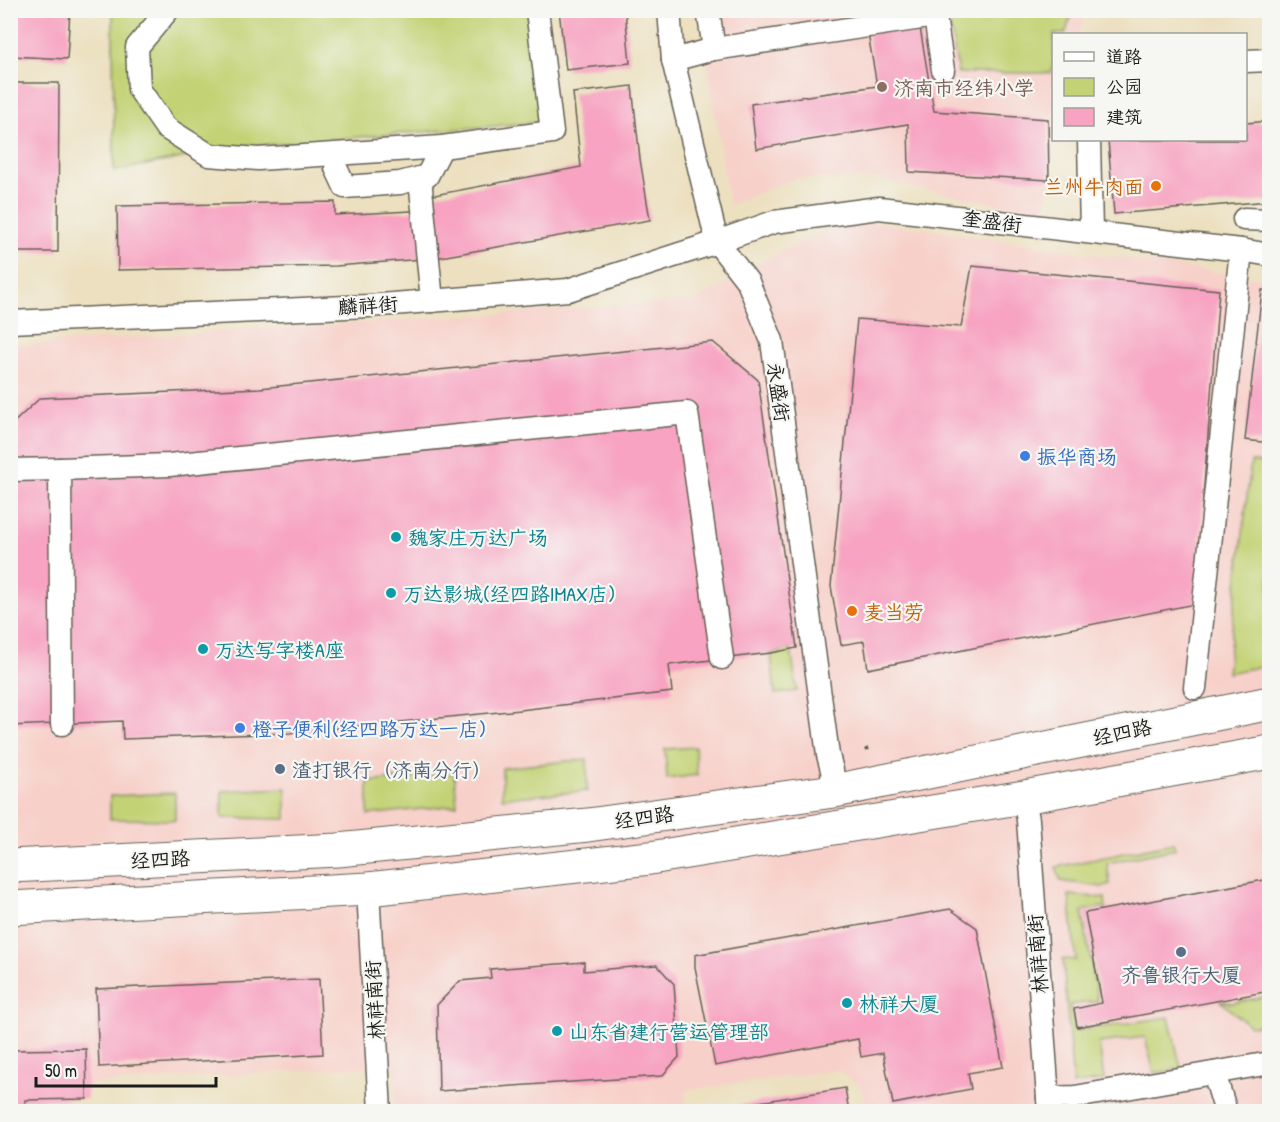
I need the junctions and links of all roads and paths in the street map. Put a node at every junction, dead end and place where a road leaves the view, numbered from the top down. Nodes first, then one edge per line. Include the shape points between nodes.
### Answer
1 (168, 10) edge
2 (537, 10) edge
3 (669, 10) edge
4 (708, 10) edge
5 (934, 14) edge
6 (714, 49) junction
7 (673, 60) junction
8 (1269, 60) edge
9 (1247, 61) edge
10 (943, 70) dead end
11 (1089, 141) edge
12 (442, 147) junction
13 (336, 168) dead end
14 (420, 178) junction
15 (1244, 219) dead end
16 (1269, 220) edge
17 (1091, 232) junction
18 (717, 242) junction
19 (1241, 250) junction
20 (1269, 255) edge
21 (432, 301) junction
22 (10, 322) edge
23 (60, 469) junction
24 (10, 470) edge
25 (722, 658) dead end
26 (1196, 688) dead end
27 (1269, 703) edge
28 (62, 724) dead end
29 (1269, 752) edge
30 (834, 791) junction
31 (1024, 797) junction
32 (10, 866) edge
33 (368, 890) junction
34 (10, 908) edge
35 (1269, 1063) edge
36 (1214, 1073) junction
37 (1049, 1105) edge
38 (380, 1112) edge
39 (1226, 1112) edge

1 - 12 street via 137,47 139,89 166,128 209,155 258,159
2 - 12 street via 552,132
3 - 7 street, 永盛街
4 - 6 street
5 - 6 street
5 - 10 street
6 - 7 street
7 - 18 street, 永盛街
8 - 9 street
11 - 17 street
12 - 14 street via 427,176
13 - 14 street via 345,187
14 - 21 street
15 - 16 street
17 - 18 street, 奎盛街 via 879,208 774,222
17 - 19 street, 奎盛街
18 - 21 street, 麟祥街 via 568,290
18 - 30 street, 永盛街 via 748,282 772,341
19 - 20 street, 奎盛街
19 - 26 street
21 - 22 street, 麟祥街
23 - 24 street
23 - 25 street via 169,465 687,413
23 - 28 street
27 - 30 main road, 经四路
29 - 31 main road, 经四路
30 - 32 main road, 经四路 via 588,825 338,850
31 - 33 main road, 经四路 via 650,858
31 - 37 street, 林祥南街
33 - 34 main road, 经四路
33 - 38 street, 林祥南街
35 - 36 street
36 - 37 street
36 - 39 street

